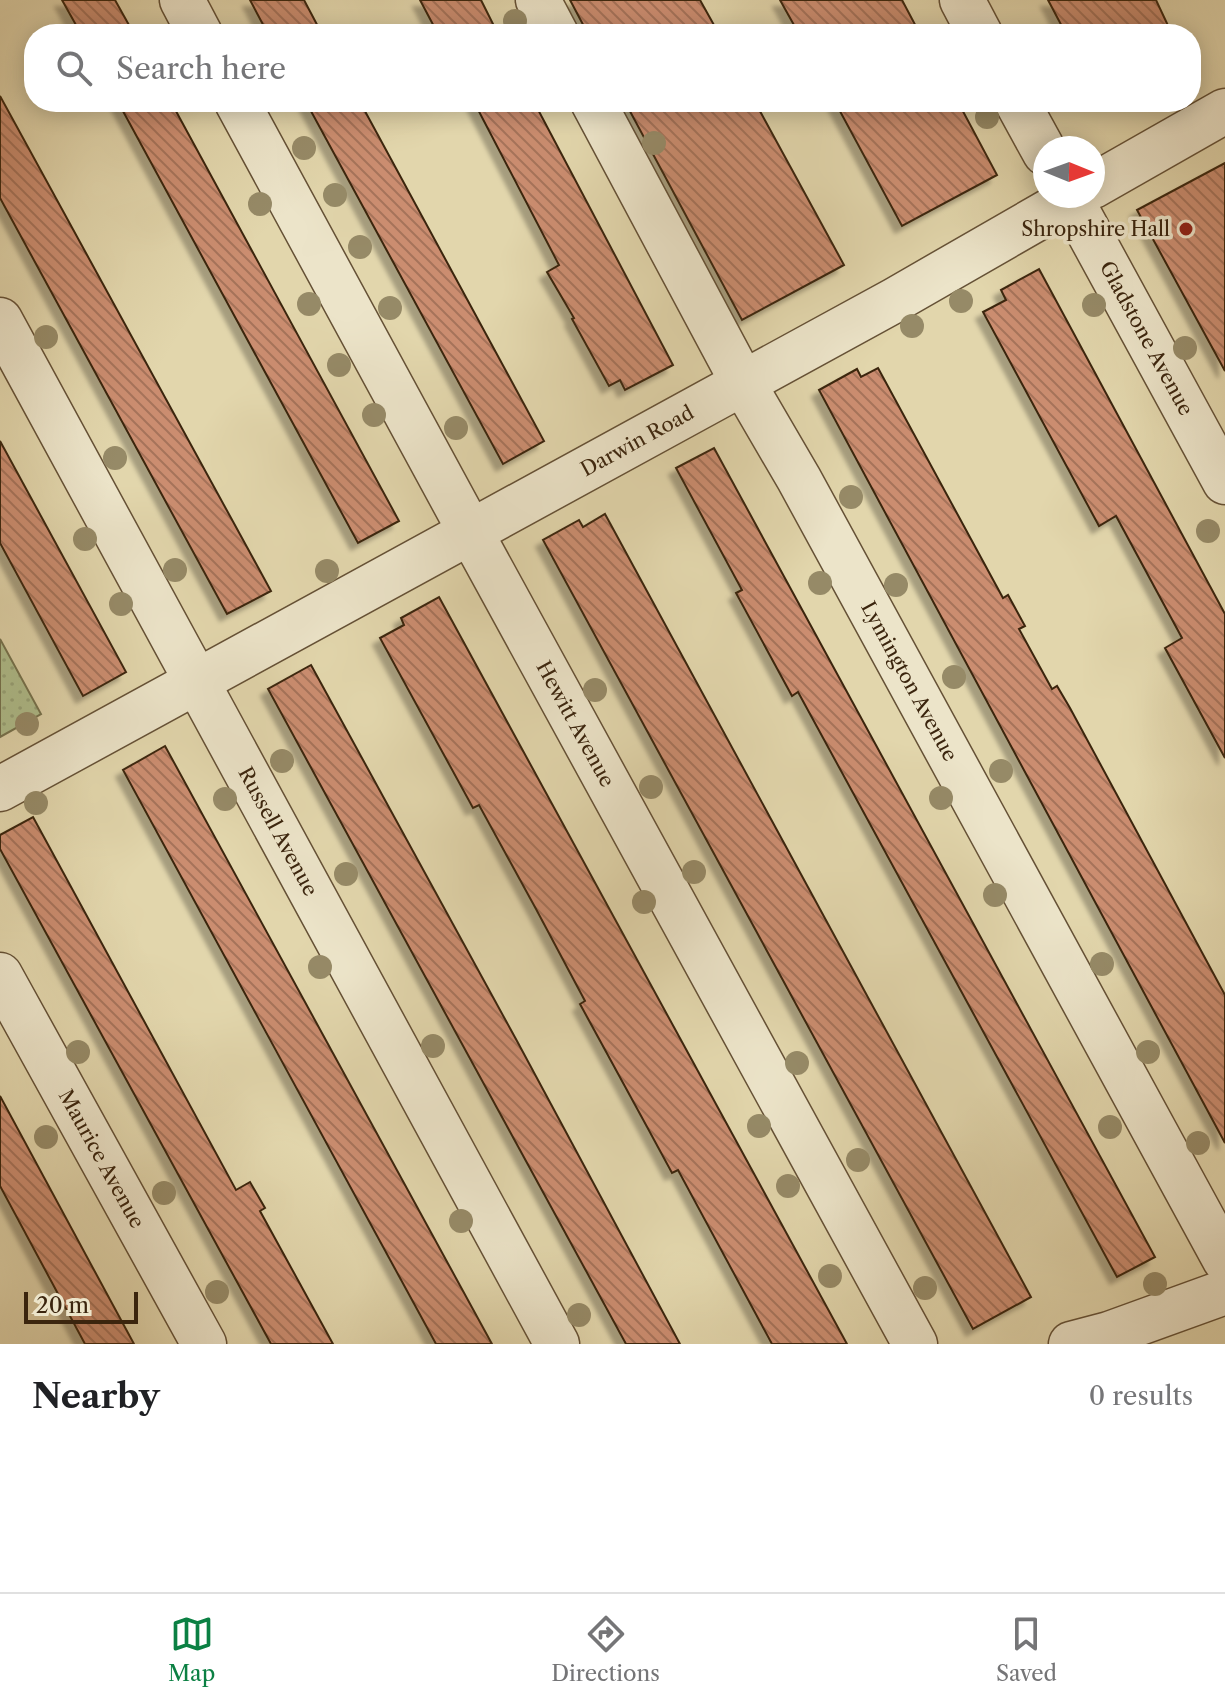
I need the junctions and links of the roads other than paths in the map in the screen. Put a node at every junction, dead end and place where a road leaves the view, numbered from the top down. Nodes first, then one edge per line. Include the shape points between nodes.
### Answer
1 (182, 0) edge
2 (538, 0) edge
3 (962, 0) edge
4 (195, 24) edge
5 (551, 24) edge
6 (975, 24) edge
7 (1225, 111) edge
8 (242, 112) edge
9 (598, 112) edge
10 (1022, 112) edge
11 (1036, 136) edge
12 (1105, 178) edge
13 (1053, 208) edge
14 (1084, 208) edge
15 (0, 320) edge
16 (743, 383) junction
17 (1225, 482) edge
18 (471, 533) junction
19 (196, 682) junction
20 (0, 789) edge
21 (0, 975) edge
22 (1225, 1260) edge
23 (1225, 1292) edge
24 (204, 1344) edge
25 (557, 1344) edge
26 (915, 1344) edge
27 (1071, 1344) edge

1 - 4 street
2 - 5 street
3 - 6 street
7 - 12 street, Darwin Road
8 - 18 street, Hewitt Avenue
9 - 16 street, Lymington Avenue
10 - 11 street
13 - 16 street, Darwin Road
14 - 17 street, Gladstone Avenue
15 - 19 street, Russell Avenue
16 - 18 street, Darwin Road
16 - 22 street, Lymington Avenue
18 - 19 street, Darwin Road
18 - 26 street, Hewitt Avenue
19 - 20 street
19 - 25 street, Russell Avenue
21 - 24 street, Maurice Avenue
23 - 27 street

